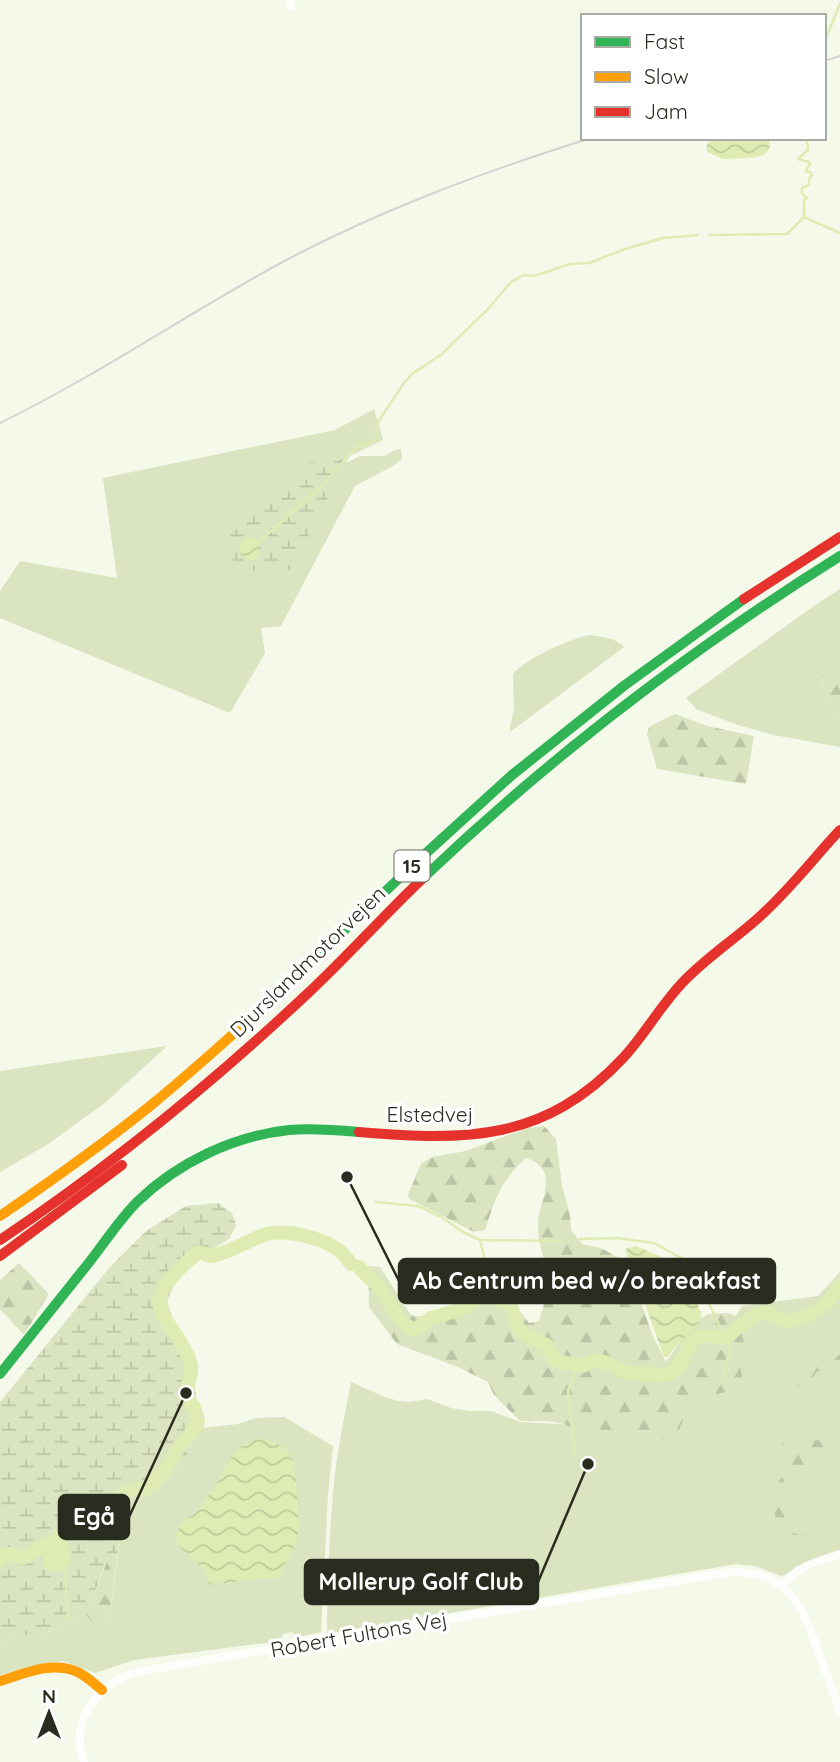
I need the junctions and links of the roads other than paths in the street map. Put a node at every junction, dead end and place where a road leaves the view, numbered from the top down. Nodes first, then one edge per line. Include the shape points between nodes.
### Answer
1 (840, 537) edge
2 (840, 556) edge
3 (840, 830) edge
4 (308, 994) junction
5 (0, 1216) edge
6 (0, 1240) edge
7 (0, 1256) edge
8 (0, 1374) edge
9 (840, 1554) edge
10 (783, 1586) junction
11 (0, 1681) edge
12 (102, 1690) junction
13 (840, 1711) edge
14 (84, 1762) edge

1 - 5 main road, Djurslandmotorvejen / 15 via 738,603 576,723 487,796 193,1070
2 - 4 main road, Djurslandmotorvejen / 15 via 706,645 534,778 382,917
3 - 8 main road, Elstedvej via 759,917 691,973 623,1058 582,1095 524,1125 494,1133 435,1139 286,1130 229,1143 200,1156 136,1203
4 - 6 main road, Djurslandmotorvejen / 15 via 141,1139
4 - 7 main road via 229,1074 127,1162
9 - 10 street via 802,1568
10 - 12 street, Robert Fultons Vej via 758,1574 729,1572 150,1669 122,1676
10 - 13 street via 805,1615
11 - 12 main road via 48,1667 78,1672
12 - 14 street via 83,1722 80,1753

